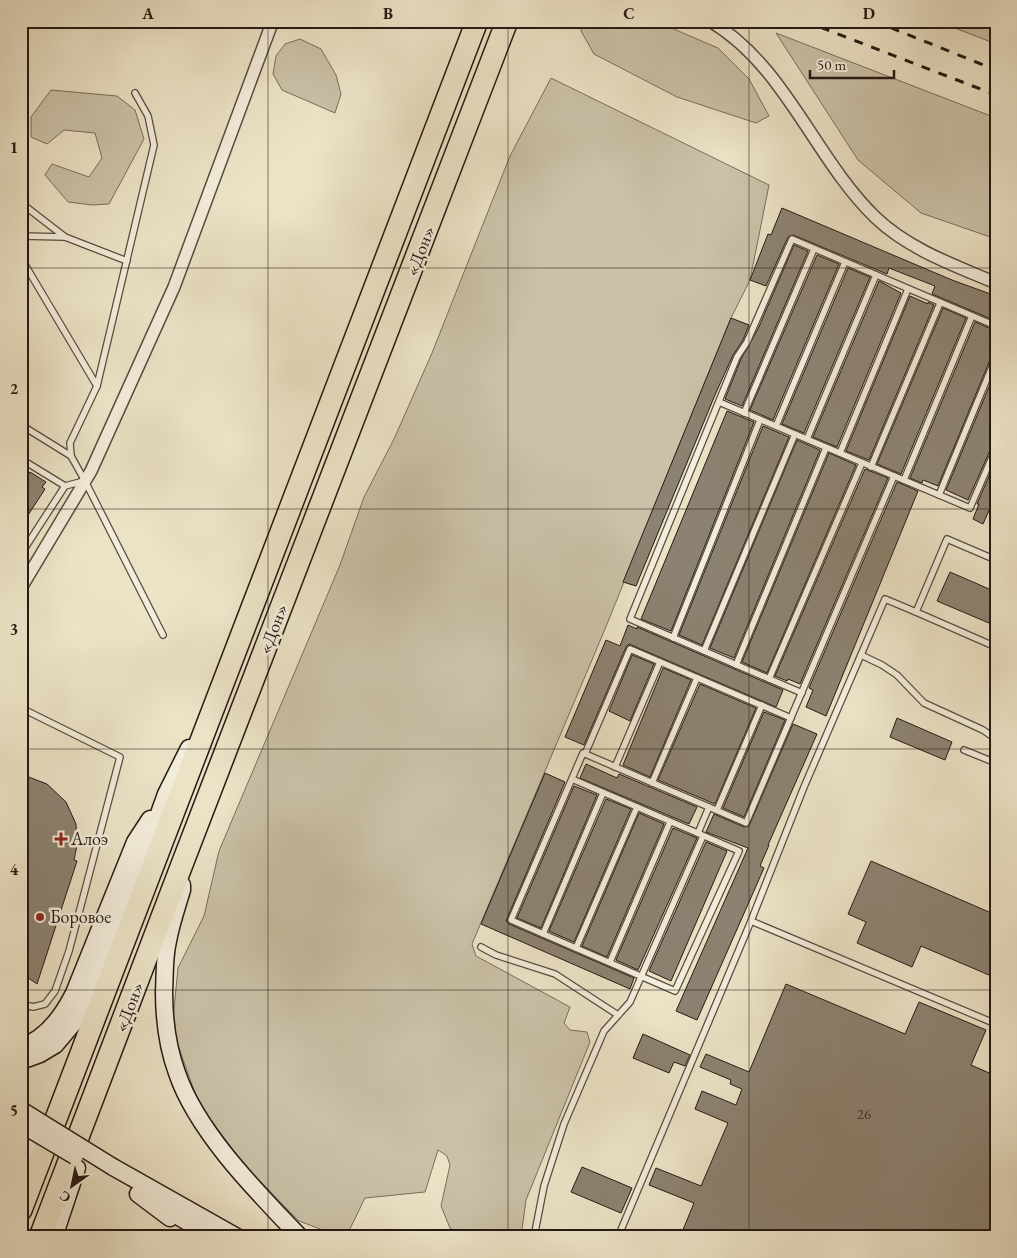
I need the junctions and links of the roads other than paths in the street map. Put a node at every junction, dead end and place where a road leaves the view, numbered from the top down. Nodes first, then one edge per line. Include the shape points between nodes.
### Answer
1 (270, 21) edge
2 (477, 21) edge
3 (507, 21) edge
4 (710, 21) edge
5 (135, 93) dead end
6 (21, 203) edge
7 (21, 236) edge
8 (65, 237) junction
9 (814, 249) junction
10 (21, 258) edge
11 (127, 261) junction
12 (845, 262) junction
13 (876, 275) junction
14 (996, 283) edge
15 (908, 289) junction
16 (940, 303) junction
17 (972, 316) junction
18 (996, 326) edge
19 (996, 357) edge
20 (97, 386) junction
21 (719, 402) junction
22 (744, 413) junction
23 (760, 420) junction
24 (21, 425) edge
25 (776, 426) junction
26 (795, 434) junction
27 (806, 439) junction
28 (826, 448) junction
29 (996, 448) edge
30 (840, 453) junction
31 (71, 456) junction
32 (21, 459) edge
33 (862, 463) junction
34 (871, 467) junction
35 (894, 476) junction
36 (904, 480) junction
37 (85, 481) junction
38 (65, 486) junction
39 (939, 495) junction
40 (21, 554) edge
41 (996, 560) edge
42 (21, 588) edge
43 (916, 612) junction
44 (163, 635) dead end
45 (673, 638) junction
46 (996, 647) edge
47 (704, 651) junction
48 (861, 655) junction
49 (660, 662) junction
50 (736, 665) junction
51 (697, 678) junction
52 (770, 679) junction
53 (802, 693) junction
54 (214, 705) junction
55 (762, 705) junction
56 (21, 708) edge
57 (791, 718) junction
58 (996, 739) edge
59 (964, 750) dead end
60 (585, 754) junction
61 (996, 763) edge
62 (615, 767) junction
63 (572, 779) junction
64 (652, 783) junction
65 (603, 793) junction
66 (166, 794) junction
67 (637, 807) junction
68 (709, 807) junction
69 (717, 810) junction
70 (670, 822) junction
71 (701, 834) junction
72 (181, 867) junction
73 (751, 921) junction
74 (542, 934) junction
75 (481, 948) dead end
76 (576, 948) junction
77 (610, 962) junction
78 (641, 976) junction
79 (21, 1004) edge
80 (127, 1013) junction
81 (618, 1015) junction
82 (996, 1024) edge
83 (21, 1047) edge
84 (21, 1061) edge
85 (72, 1080) junction
86 (21, 1110) edge
87 (21, 1124) edge
88 (110, 1171) junction
89 (21, 1173) edge
90 (138, 1194) junction
91 (21, 1210) edge
92 (40, 1237) edge
93 (54, 1237) edge
94 (190, 1237) edge
95 (213, 1237) edge
96 (237, 1237) edge
97 (300, 1237) edge
98 (534, 1237) edge
99 (618, 1237) edge

1 - 37 street via 272,23 174,287
2 - 54 highway, «Дон»
3 - 72 highway, «Дон»
4 - 14 street via 747,49 778,86 845,183 876,218 902,240
5 - 11 lane via 148,116 154,145
6 - 8 lane
7 - 8 lane
8 - 11 lane
9 - 12 lane
9 - 21 lane via 792,240
9 - 22 lane
10 - 20 lane
11 - 20 lane
12 - 13 lane
12 - 25 lane
13 - 15 lane
13 - 27 lane
15 - 16 lane
15 - 30 lane
16 - 17 lane
16 - 34 lane
17 - 18 lane
17 - 36 lane
19 - 39 lane
20 - 31 lane via 70,443
21 - 22 lane
21 - 45 lane via 630,619
22 - 23 lane
23 - 25 lane
23 - 45 lane
24 - 31 lane
25 - 26 lane
26 - 27 lane
26 - 47 lane
27 - 28 lane
28 - 30 lane
28 - 50 lane
29 - 39 lane via 970,508
30 - 33 lane
31 - 37 lane
32 - 38 lane
33 - 34 lane
33 - 52 lane
34 - 35 lane
35 - 36 lane
35 - 53 lane
36 - 39 lane
37 - 38 lane
37 - 42 street
37 - 44 lane
38 - 40 lane
41 - 43 lane via 947,540
43 - 46 lane
43 - 48 lane via 885,599
45 - 47 lane
47 - 50 lane
48 - 58 lane via 897,675 924,703
48 - 73 lane
49 - 51 lane
49 - 60 lane via 630,649
49 - 62 lane
50 - 52 lane
51 - 55 lane
51 - 64 lane
52 - 53 lane
53 - 57 lane
54 - 66 main road
54 - 85 highway, «Дон»
55 - 57 lane
55 - 69 lane
56 - 79 lane via 120,757 69,951 55,991 45,1004 33,1007
57 - 69 lane via 746,823
59 - 61 lane
60 - 62 lane
60 - 63 lane
62 - 64 lane
63 - 65 lane
63 - 74 lane via 511,920
64 - 68 lane
65 - 67 lane
65 - 74 lane
66 - 83 main road via 135,842 66,1009 39,1037
66 - 84 main road via 128,900 76,1019 55,1045
67 - 70 lane
67 - 76 lane
68 - 69 lane
68 - 71 lane
70 - 71 lane
70 - 77 lane
71 - 78 lane
71 - 78 lane via 739,851 675,991
72 - 80 highway, «Дон»
72 - 97 main road via 182,890 167,942 164,979 164,1017 177,1074 193,1108 227,1158
73 - 82 lane
73 - 99 lane
74 - 76 lane
75 - 81 lane via 556,974
76 - 77 lane
77 - 78 lane
78 - 81 lane via 630,1002
80 - 92 highway, «Дон»
80 - 93 main road
81 - 98 lane via 604,1031 564,1124 544,1186
85 - 89 main road
85 - 91 highway, «Дон»
86 - 88 main road, bridge
87 - 88 main road, bridge
88 - 90 main road
88 - 96 main road
90 - 94 main road
90 - 95 main road

